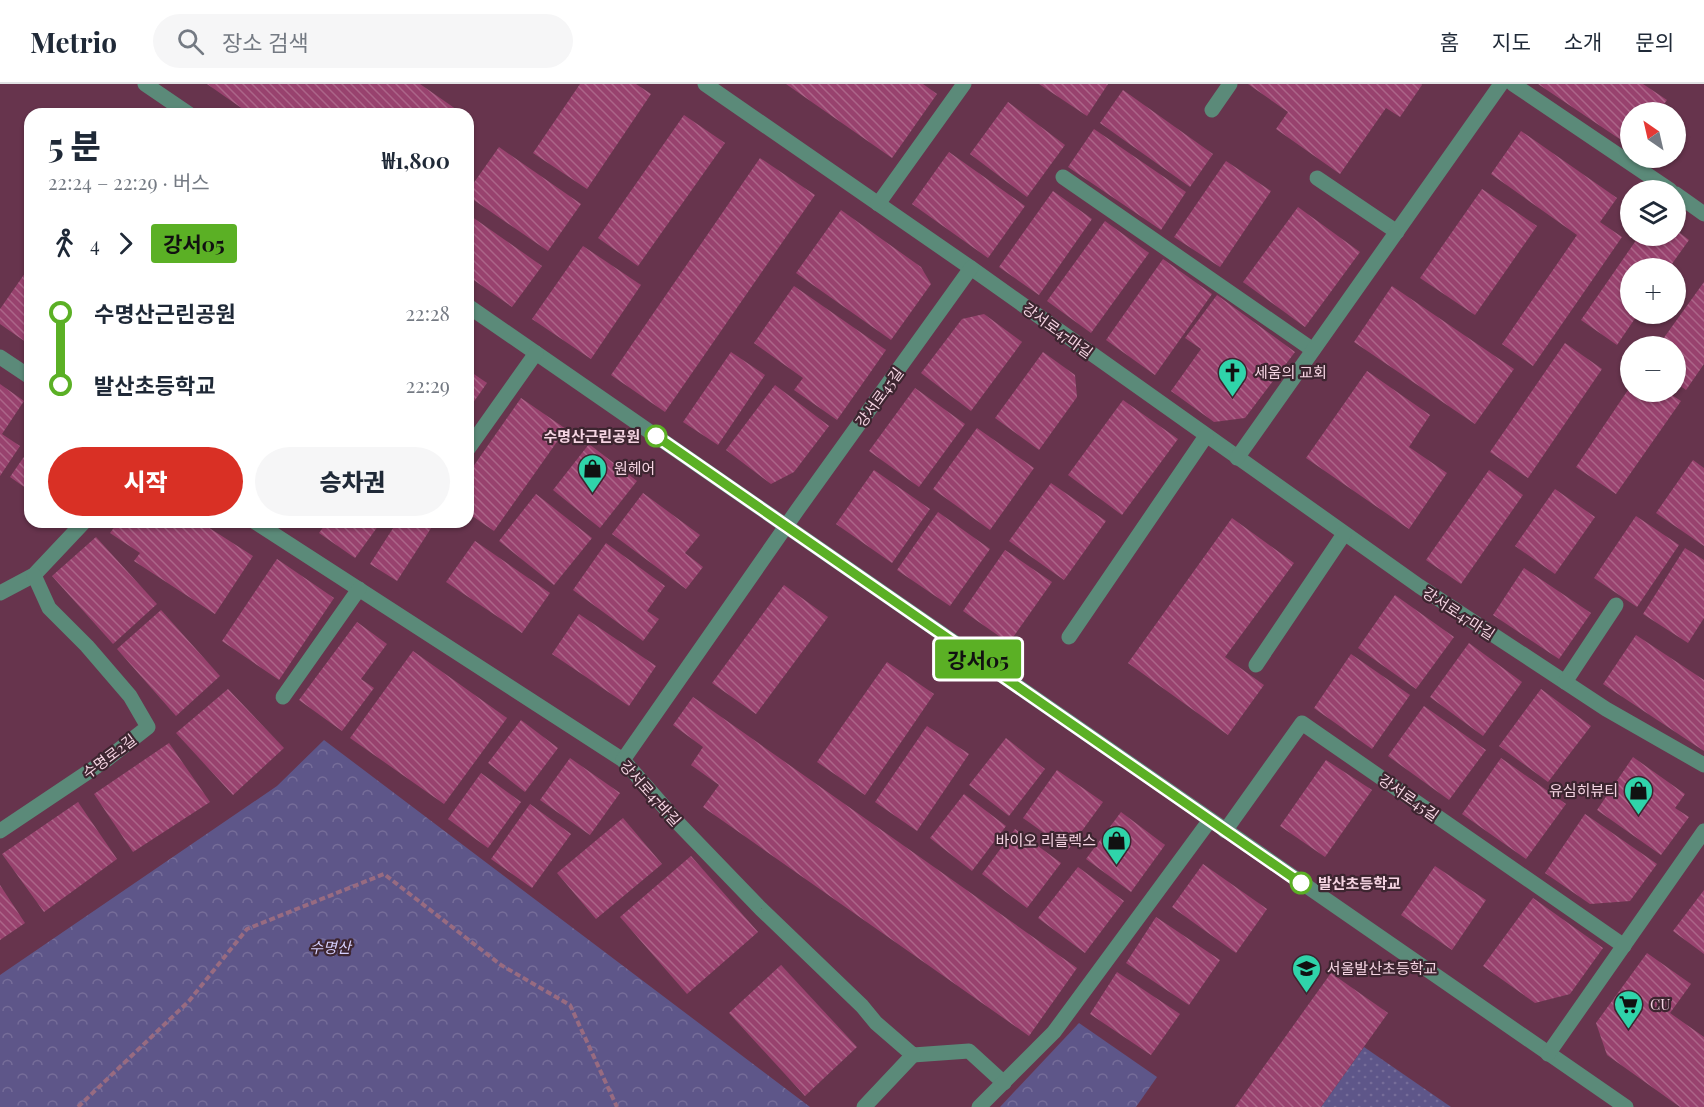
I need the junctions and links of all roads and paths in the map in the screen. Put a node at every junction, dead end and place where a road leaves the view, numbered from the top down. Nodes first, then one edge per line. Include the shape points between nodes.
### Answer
1 (145, 84) edge
2 (705, 84) edge
3 (964, 84) edge
4 (1230, 84) edge
5 (1501, 84) edge
6 (1513, 84) edge
7 (180, 108) edge
8 (1212, 110) dead end
9 (1063, 177) dead end
10 (1317, 178) dead end
11 (1655, 180) edge
12 (1686, 201) edge
13 (878, 204) junction
14 (1704, 214) edge
15 (1397, 232) junction
16 (971, 268) junction
17 (474, 310) edge
18 (1313, 350) junction
19 (536, 352) junction
20 (0, 357) edge
21 (24, 373) edge
22 (1206, 436) junction
23 (474, 440) edge
24 (1237, 458) junction
25 (786, 526) junction
26 (78, 528) edge
27 (264, 528) edge
28 (1344, 534) junction
29 (33, 575) junction
30 (359, 589) junction
31 (0, 593) edge
32 (1616, 605) dead end
33 (1070, 637) dead end
34 (1256, 665) dead end
35 (1565, 682) junction
36 (284, 697) dead end
37 (623, 760) junction
38 (1704, 765) edge
39 (1210, 820) junction
40 (0, 831) edge
41 (1225, 831) junction
42 (1704, 831) edge
43 (1624, 946) junction
44 (1548, 1054) junction
45 (913, 1055) junction
46 (1004, 1083) junction
47 (78, 1107) edge
48 (617, 1107) edge
49 (864, 1107) edge
50 (980, 1107) edge
51 (1626, 1107) edge

1 - 7 street
2 - 13 street, 강서로47마길
3 - 13 street
4 - 8 street
5 - 15 street
6 - 11 street
9 - 18 street
10 - 15 street
12 - 14 street
13 - 16 street, 강서로47마길
15 - 18 street
16 - 22 street, 강서로47마길
16 - 25 street, 강서로45길
17 - 19 street
18 - 24 street
19 - 23 street
19 - 25 street
20 - 21 street
22 - 24 street, 강서로47마길
22 - 33 street
24 - 28 street, 강서로47마길
25 - 37 street, 강서로45길
25 - 39 street
26 - 29 street
27 - 30 street, 강서로47바길
28 - 34 street
28 - 35 street, 강서로47마길
29 - 31 street
29 - 40 street, 수명로2길 via 49,608 130,696 148,727
30 - 36 street
30 - 37 street, 강서로47바길
32 - 35 street
35 - 38 street, 강서로47마길 via 1606,710
37 - 45 street, 강서로47바길 via 760,909
39 - 41 street
39 - 46 street via 1054,1032
41 - 43 street, 강서로45길 via 1302,723
41 - 44 street
42 - 43 street
43 - 44 street
44 - 51 street
45 - 46 street via 969,1051
45 - 49 street
46 - 50 street
47 - 48 path via 189,1001 247,929 384,873 501,965 570,1005

